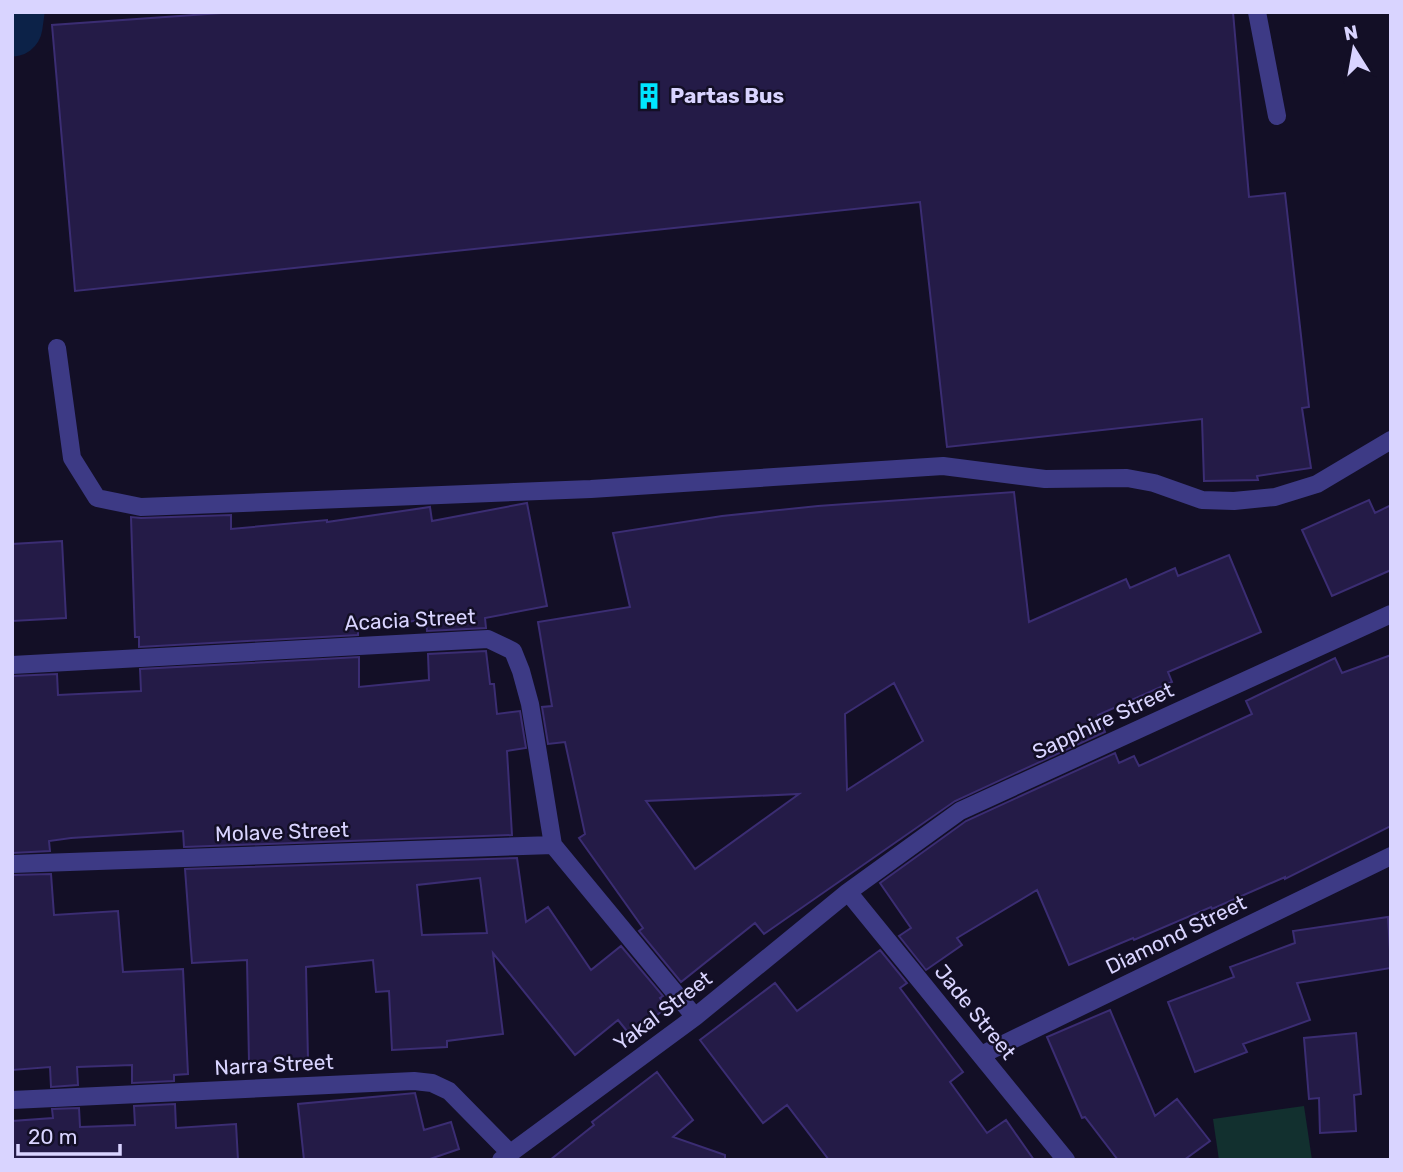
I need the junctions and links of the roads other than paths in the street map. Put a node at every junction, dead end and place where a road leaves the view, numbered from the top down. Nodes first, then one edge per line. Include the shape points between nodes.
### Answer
1 (1257, 12) edge
2 (1277, 116) dead end
3 (57, 348) dead end
4 (1391, 440) edge
5 (1391, 614) edge
6 (12, 665) edge
7 (553, 845) junction
8 (1391, 856) edge
9 (12, 864) edge
10 (848, 892) junction
11 (695, 1017) junction
12 (981, 1055) junction
13 (12, 1100) edge
14 (505, 1156) edge
15 (1066, 1160) edge

1 - 2 street
3 - 4 street via 72,458 97,498 141,507 592,489 943,467 1045,479 1127,478 1202,500 1234,501 1317,485
5 - 10 street, Sapphire Street via 960,811
6 - 7 street, Acacia Street via 488,639 513,651 521,671
7 - 9 street, Molave Street
7 - 11 street
8 - 12 street, Diamond Street
10 - 11 street, Yakal Street
10 - 12 street, Jade Street
11 - 14 street, Yakal Street
12 - 15 street, Jade Street
13 - 14 street, Narra Street via 432,1083 449,1091

